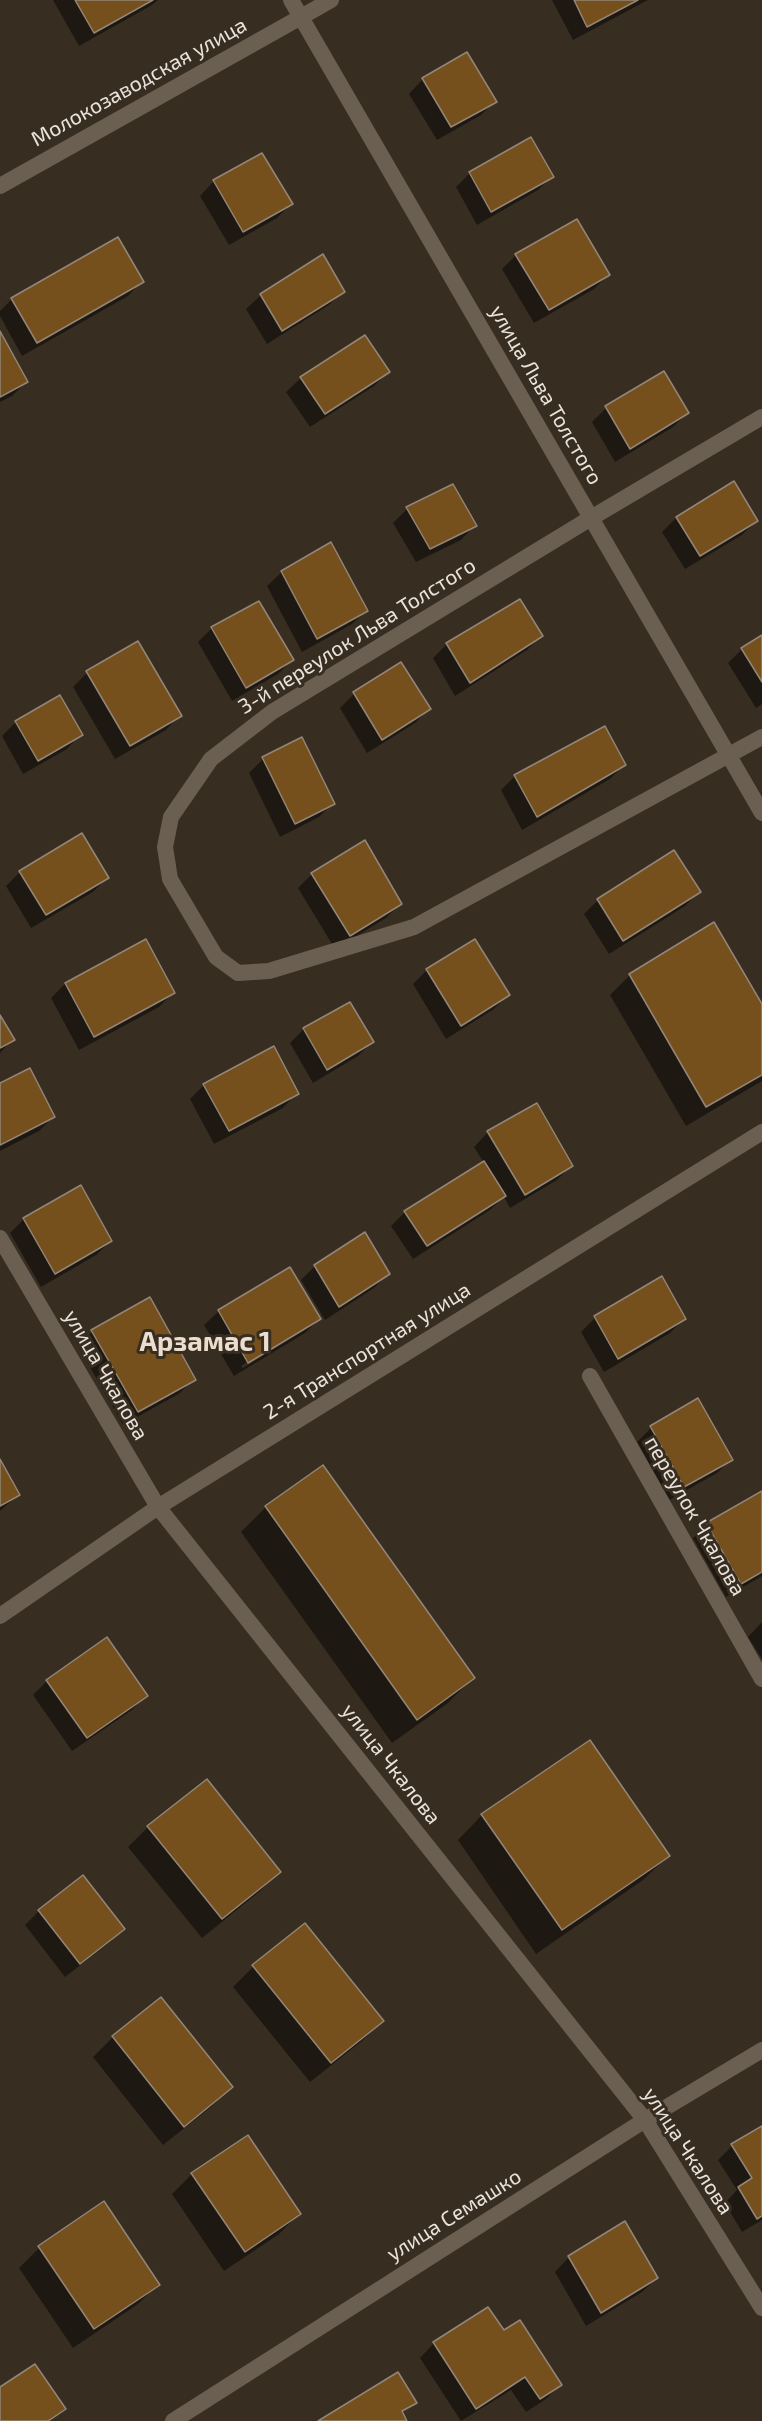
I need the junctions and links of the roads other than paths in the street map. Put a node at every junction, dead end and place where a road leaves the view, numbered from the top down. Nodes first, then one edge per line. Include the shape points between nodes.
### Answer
1 (291, 0) edge
2 (331, 0) edge
3 (301, 17) junction
4 (0, 186) edge
5 (762, 417) edge
6 (591, 518) junction
7 (762, 737) edge
8 (729, 756) junction
9 (762, 813) edge
10 (762, 1132) edge
11 (0, 1238) edge
12 (590, 1376) dead end
13 (158, 1507) junction
14 (0, 1616) edge
15 (762, 1679) edge
16 (762, 2050) edge
17 (645, 2120) junction
18 (762, 2308) edge
19 (173, 2421) edge

1 - 3 street, улица Льва Толстого
2 - 3 street, Молокозаводская улица
3 - 4 street, Молокозаводская улица
3 - 6 street, улица Льва Толстого
5 - 6 street, 3-й переулок Льва Толстого
6 - 8 street, улица Льва Толстого
6 - 8 street, 3-й переулок Льва Толстого via 272,712 211,759 171,816 165,847 170,879 216,957 238,973 269,971 414,927
7 - 8 street, 3-й переулок Льва Толстого
8 - 9 street, улица Льва Толстого
10 - 13 street, 2-я Транспортная улица
11 - 13 street, улица Чкалова
12 - 15 street, переулок Чкалова
13 - 14 street, 2-я Транспортная улица
13 - 17 street, улица Чкалова
16 - 17 street, улица Семашко
17 - 18 street, улица Чкалова
17 - 19 street, улица Семашко

